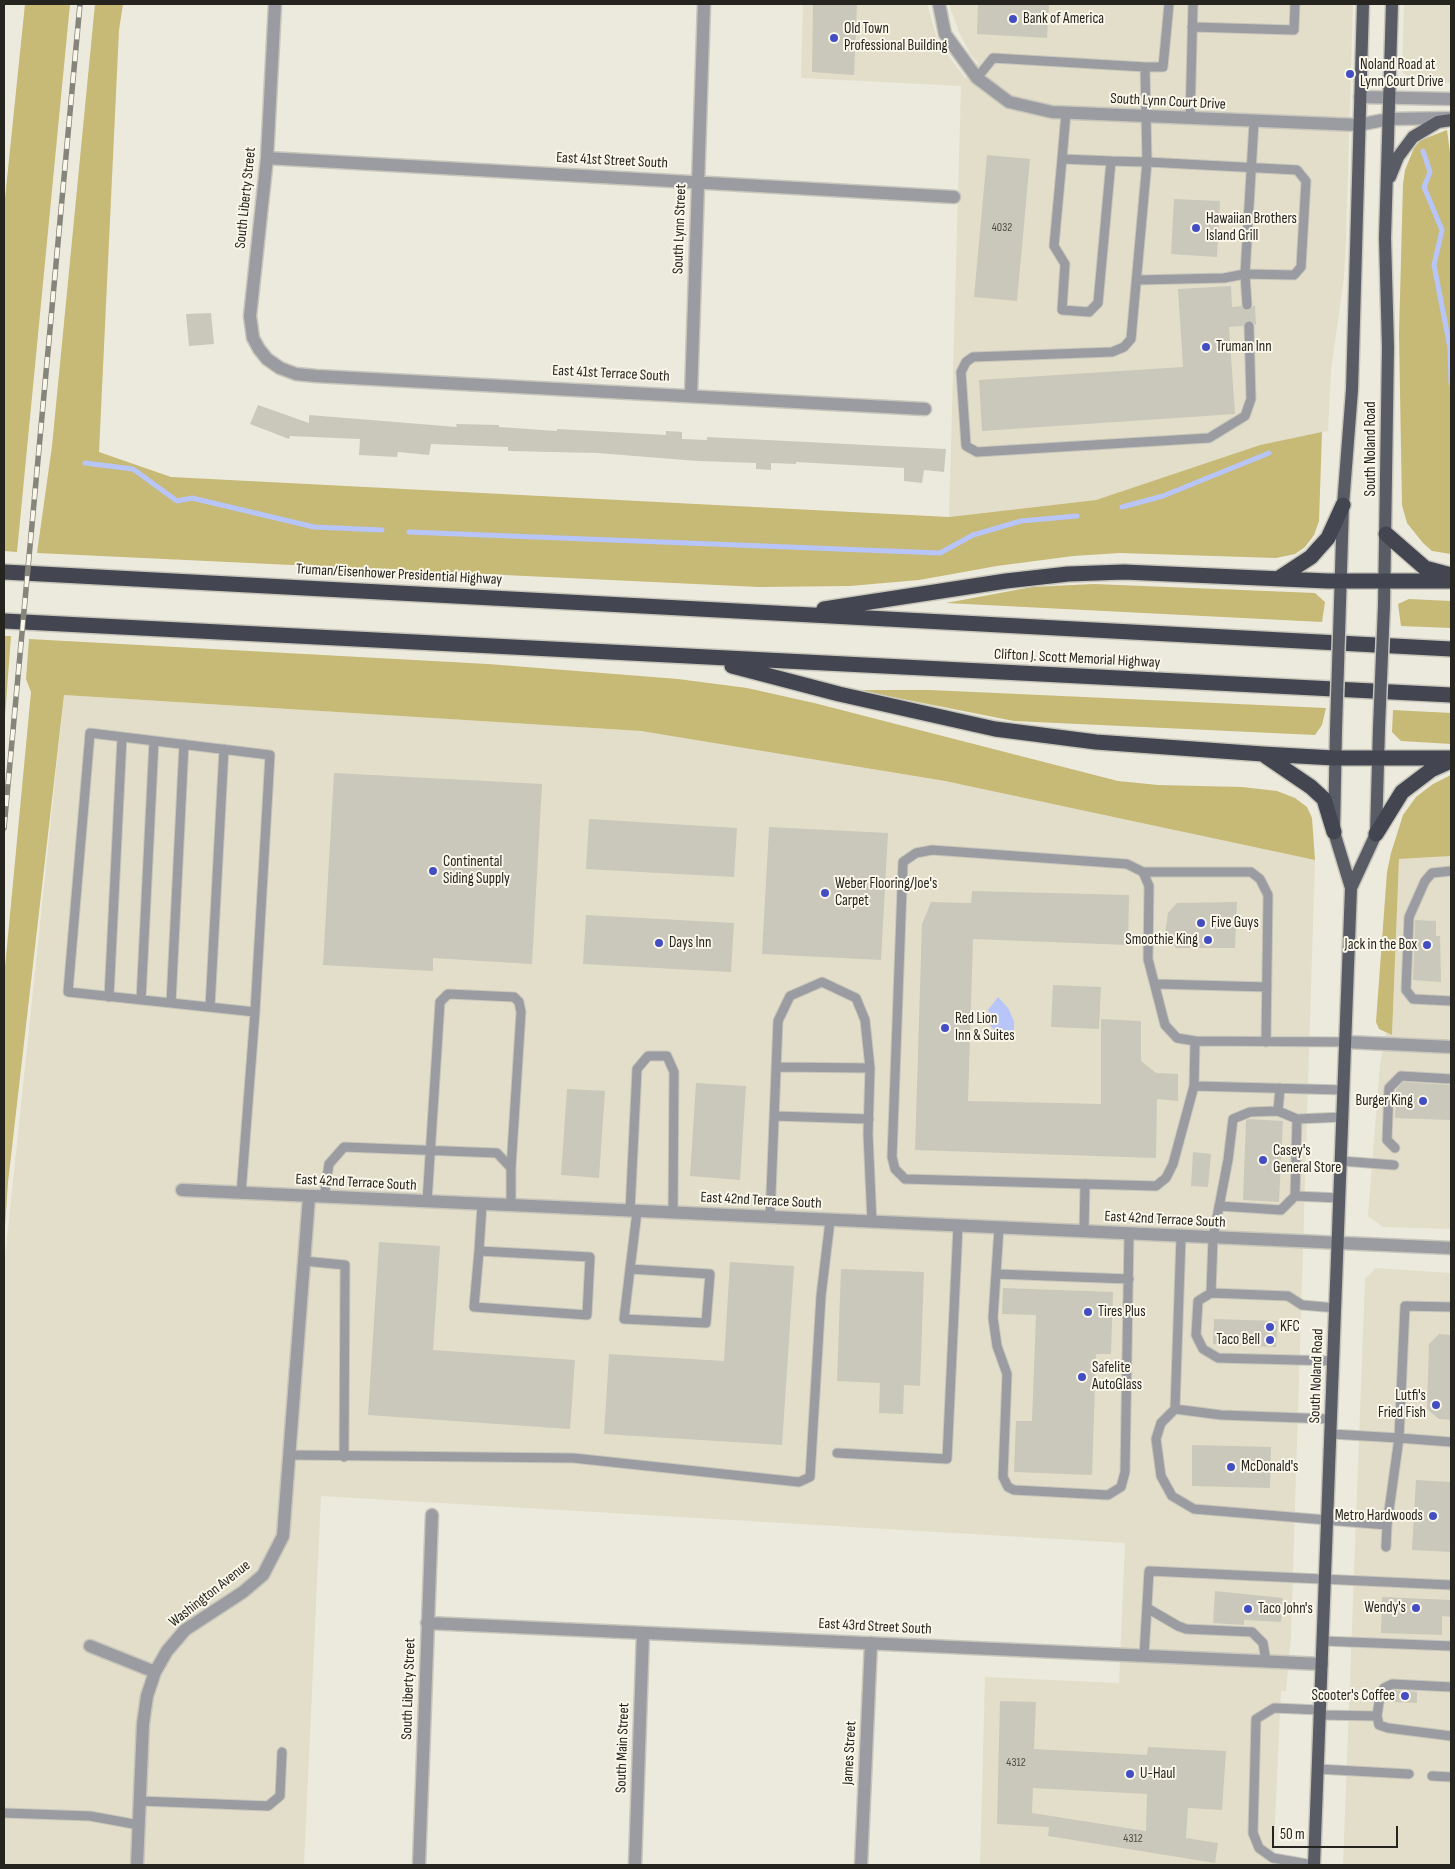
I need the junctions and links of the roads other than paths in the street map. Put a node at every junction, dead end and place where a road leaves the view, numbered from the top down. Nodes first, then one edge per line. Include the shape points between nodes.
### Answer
1 (275, 4) edge
2 (704, 4) edge
3 (939, 4) edge
4 (1168, 4) edge
5 (1193, 4) edge
6 (1295, 4) edge
7 (1363, 4) edge
8 (1392, 4) edge
9 (1192, 28) junction
10 (1145, 67) junction
11 (977, 78) junction
12 (1360, 97) junction
13 (1389, 98) junction
14 (1451, 99) edge
15 (1066, 113) junction
16 (1146, 117) junction
17 (1190, 119) junction
18 (1389, 119) junction
19 (1451, 119) edge
20 (1254, 122) junction
21 (1358, 125) junction
22 (267, 158) junction
23 (1062, 160) junction
24 (1111, 161) junction
25 (1147, 162) junction
26 (1252, 167) junction
27 (698, 182) junction
28 (1387, 184) junction
29 (954, 197) dead end
30 (1245, 274) junction
31 (1138, 280) junction
32 (1247, 306) dead end
33 (1249, 326) dead end
34 (296, 374) joint
35 (691, 395) junction
36 (925, 409) dead end
37 (1343, 506) junction
38 (1386, 534) junction
39 (4, 572) edge
40 (1451, 575) edge
41 (1279, 578) junction
42 (1386, 580) junction
43 (1341, 581) junction
44 (1451, 581) edge
45 (793, 614) junction
46 (4, 621) edge
47 (1451, 649) edge
48 (701, 658) junction
49 (1451, 695) edge
50 (122, 737) junction
51 (154, 741) junction
52 (184, 744) junction
53 (224, 749) junction
54 (1263, 754) junction
55 (1334, 758) junction
56 (1380, 758) junction
57 (1451, 759) edge
58 (1334, 832) junction
59 (1376, 834) junction
60 (1451, 871) edge
61 (1143, 872) junction
62 (1351, 888) junction
63 (1157, 984) junction
64 (1267, 987) junction
65 (109, 997) junction
66 (141, 1000) junction
67 (1451, 1002) edge
68 (170, 1003) junction
69 (210, 1007) junction
70 (254, 1012) junction
71 (1195, 1041) junction
72 (1266, 1042) junction
73 (1346, 1042) junction
74 (1451, 1047) edge
75 (776, 1066) junction
76 (870, 1068) junction
77 (1451, 1078) edge
78 (1194, 1086) junction
79 (1280, 1088) junction
80 (1344, 1090) junction
81 (1278, 1111) junction
82 (774, 1116) junction
83 (1343, 1117) junction
84 (869, 1119) junction
85 (1297, 1119) junction
86 (1395, 1148) dead end
87 (430, 1150) junction
88 (1341, 1161) junction
89 (1394, 1165) dead end
90 (511, 1168) junction
91 (1085, 1184) junction
92 (182, 1190) dead end
93 (242, 1194) junction
94 (1294, 1196) junction
95 (309, 1197) junction
96 (324, 1198) junction
97 (1340, 1198) junction
98 (427, 1202) junction
99 (482, 1205) junction
100 (511, 1206) junction
101 (1220, 1206) junction
102 (634, 1212) junction
103 (673, 1213) junction
104 (770, 1218) junction
105 (830, 1221) junction
106 (872, 1222) junction
107 (958, 1226) junction
108 (999, 1228) junction
109 (1084, 1232) junction
110 (1129, 1234) junction
111 (1181, 1237) junction
112 (1213, 1238) junction
113 (1338, 1244) junction
114 (1451, 1248) edge
115 (478, 1251) junction
116 (304, 1261) junction
117 (630, 1269) junction
118 (996, 1274) junction
119 (1129, 1279) junction
120 (1211, 1293) junction
121 (1451, 1307) edge
122 (1336, 1308) junction
123 (1334, 1361) junction
124 (1175, 1409) junction
125 (1331, 1419) junction
126 (1331, 1434) junction
127 (1398, 1438) junction
128 (1451, 1442) edge
129 (837, 1453) dead end
130 (289, 1455) junction
131 (344, 1457) junction
132 (432, 1515) dead end
133 (1328, 1519) junction
134 (1387, 1525) junction
135 (1386, 1547) dead end
136 (1325, 1580) junction
137 (1451, 1585) edge
138 (1147, 1608) junction
139 (428, 1623) junction
140 (643, 1633) junction
141 (1323, 1641) junction
142 (871, 1643) junction
143 (90, 1646) dead end
144 (1451, 1646) edge
145 (1144, 1656) junction
146 (1266, 1662) junction
147 (1322, 1664) junction
148 (155, 1672) junction
149 (1451, 1687) edge
150 (1320, 1712) junction
151 (1377, 1716) junction
152 (1451, 1736) edge
153 (282, 1752) dead end
154 (1318, 1769) junction
155 (1409, 1774) dead end
156 (1432, 1776) dead end
157 (1451, 1777) edge
158 (140, 1801) junction
159 (4, 1813) edge
160 (139, 1825) junction
161 (137, 1865) edge
162 (419, 1865) edge
163 (634, 1865) edge
164 (861, 1865) edge
165 (1314, 1865) edge

1 - 22 street, South Liberty Street
2 - 27 street, South Lynn Street
3 - 11 street, South Lynn Court Drive via 945,34
4 - 10 lane via 1163,67
5 - 9 lane
6 - 9 lane via 1294,30
7 - 12 main road, South Noland Road
8 - 13 main road, South Noland Road
9 - 17 lane
10 - 11 lane via 993,58
10 - 16 lane
11 - 15 street, South Lynn Court Drive via 1009,102
12 - 13 street
12 - 21 main road, South Noland Road
13 - 14 street
13 - 18 main road, South Noland Road
15 - 16 street, South Lynn Court Drive
15 - 23 lane
16 - 17 street, South Lynn Court Drive
16 - 25 lane
17 - 20 street, South Lynn Court Drive
18 - 19 street, South Lynn Court Drive
18 - 21 street, South Lynn Court Drive
18 - 28 main road, South Noland Road
19 - 28 main road via 1438,122 1412,137 1398,157
20 - 21 street, South Lynn Court Drive
20 - 26 lane
21 - 37 main road, South Noland Road via 1352,390
22 - 27 street, East 41st Street South
22 - 34 street, South Liberty Street via 250,326 253,338 266,359
23 - 24 lane
23 - 24 lane via 1054,246 1066,264 1062,310 1089,312 1098,303
24 - 25 lane
25 - 26 lane
25 - 31 lane
26 - 30 lane
26 - 30 lane via 1297,170 1306,181 1301,267 1294,275
27 - 29 street, East 41st Street South
27 - 35 street, South Lynn Street
28 - 38 main road, South Noland Road
30 - 31 lane via 1224,278
30 - 32 lane
31 - 33 lane via 1131,339 1124,347 1112,352 973,357 966,362 962,372 966,446 977,452 1209,438 1245,416 1251,400
34 - 35 street, East 41st Terrace South
35 - 36 street, East 41st Terrace South
37 - 41 highway via 1328,538 1311,557
37 - 43 main road, South Noland Road
38 - 40 highway via 1424,568
38 - 42 main road, South Noland Road
39 - 45 highway, Truman/Eisenhower Presidential Highway
41 - 43 highway
41 - 45 highway via 1124,572 1068,574
42 - 43 highway
42 - 44 highway
42 - 56 main road, South Noland Road, bridge
43 - 55 main road, South Noland Road, bridge
45 - 47 highway, Clifton J. Scott Memorial Highway
46 - 48 highway
48 - 49 highway, Clifton J. Scott Memorial Highway
48 - 54 highway via 839,694 996,729 1096,742
50 - 51 lane
50 - 65 lane
50 - 65 lane via 90,733 68,992
51 - 52 lane
51 - 66 lane
52 - 53 lane
52 - 68 lane
53 - 69 lane
53 - 70 lane via 270,755
54 - 55 highway
54 - 58 highway via 1324,799
55 - 56 highway
55 - 58 main road, South Noland Road
56 - 57 highway
56 - 59 main road, South Noland Road
57 - 59 highway via 1402,792
58 - 62 main road, South Noland Road
59 - 62 main road, South Noland Road
60 - 67 lane via 1432,873 1425,881 1409,918 1406,990 1413,999
61 - 63 lane via 1149,886 1148,959
61 - 64 lane via 1251,872 1260,879 1268,895
61 - 91 lane via 1127,864 932,850 916,853 903,862 892,1157 895,1169 905,1179
62 - 73 main road, South Noland Road
63 - 64 lane
63 - 71 lane via 1165,1025 1176,1038
64 - 72 lane
65 - 66 lane
66 - 68 lane
68 - 69 lane
69 - 70 lane
70 - 93 lane
71 - 72 lane
71 - 78 lane
72 - 73 lane
73 - 74 street
73 - 80 main road, South Noland Road
75 - 76 lane
75 - 76 lane via 778,1021 790,996 822,982 856,998 865,1020
75 - 82 lane
76 - 84 lane
77 - 86 lane via 1400,1076 1389,1088 1387,1140
78 - 79 lane
78 - 91 lane via 1173,1164 1166,1178 1156,1186
79 - 80 lane
79 - 81 lane
80 - 83 main road, South Noland Road
81 - 85 lane
81 - 101 lane via 1250,1112 1233,1119
82 - 84 lane
82 - 104 lane
83 - 85 lane
83 - 88 main road, South Noland Road
84 - 106 lane
85 - 94 lane
87 - 90 lane via 497,1153
87 - 90 lane via 440,1002 448,994 514,997 521,1012
87 - 96 lane via 344,1147 329,1164
87 - 98 lane
88 - 89 lane
88 - 97 main road, South Noland Road
90 - 100 lane
91 - 109 lane
92 - 93 street, East 42nd Terrace South
93 - 95 street, East 42nd Terrace South
94 - 97 lane
94 - 101 lane via 1281,1210
95 - 96 street, East 42nd Terrace South
95 - 116 street, Washington Avenue
96 - 98 street, East 42nd Terrace South
97 - 113 main road, South Noland Road
98 - 99 street, East 42nd Terrace South
99 - 100 street, East 42nd Terrace South
99 - 115 lane
100 - 102 street, East 42nd Terrace South
101 - 112 lane
102 - 103 street, East 42nd Terrace South
102 - 103 lane via 637,1069 648,1056 666,1056 674,1072
102 - 117 lane
103 - 104 street, East 42nd Terrace South
104 - 105 street, East 42nd Terrace South
105 - 106 street, East 42nd Terrace South
105 - 131 lane via 821,1296 810,1477 799,1482 572,1458
106 - 107 street, East 42nd Terrace South
107 - 108 street, East 42nd Terrace South
107 - 129 lane via 947,1459
108 - 109 street, East 42nd Terrace South
108 - 118 lane
109 - 110 street, East 42nd Terrace South
110 - 111 street, East 42nd Terrace South
110 - 119 lane
111 - 112 street, East 42nd Terrace South
111 - 124 lane
112 - 113 street, East 42nd Terrace South
112 - 120 lane
113 - 114 street, East 42nd Terrace South
113 - 122 main road, South Noland Road
115 - 115 lane via 590,1257 587,1315 474,1307
116 - 130 street, Washington Avenue
116 - 131 lane via 346,1265
117 - 117 lane via 710,1274 706,1323 624,1319
118 - 119 lane
118 - 119 lane via 993,1318 997,1346 1007,1374 1003,1477 1008,1487 1014,1490 1108,1495 1121,1487 1125,1472
120 - 122 lane via 1288,1296 1302,1305
120 - 123 lane via 1198,1301 1196,1335 1203,1349 1218,1358
121 - 127 lane via 1405,1306
122 - 123 main road, South Noland Road
123 - 125 main road, South Noland Road
124 - 125 lane via 1221,1415
124 - 133 lane via 1161,1424 1156,1439 1161,1476 1172,1496 1194,1509
125 - 126 main road, South Noland Road
126 - 127 lane
126 - 133 main road, South Noland Road
127 - 128 lane
127 - 134 lane
130 - 131 lane
130 - 148 street, Washington Avenue via 283,1536 263,1575 185,1630
132 - 139 street, South Liberty Street
133 - 134 lane
133 - 136 main road, South Noland Road
134 - 135 lane
136 - 137 lane
136 - 138 lane via 1149,1571
136 - 141 main road, South Noland Road
138 - 145 lane
138 - 146 lane via 1186,1629 1252,1632 1263,1643
139 - 140 street, East 43rd Street South
139 - 162 street, South Liberty Street
140 - 142 street, East 43rd Street South
140 - 163 street, South Main Street
141 - 144 lane
141 - 147 main road, South Noland Road
142 - 145 street, East 43rd Street South
142 - 164 street, James Street
143 - 148 street
145 - 146 street, East 43rd Street South
146 - 147 street, East 43rd Street South
147 - 150 main road, South Noland Road
148 - 158 street, Washington Avenue via 146,1696
149 - 151 lane via 1392,1684 1384,1688 1380,1696
150 - 151 lane
150 - 154 main road, South Noland Road
150 - 165 lane via 1274,1708 1256,1719 1253,1833 1259,1848 1273,1858
151 - 152 lane via 1379,1725 1388,1728
153 - 158 lane via 280,1796 268,1806
154 - 155 lane
154 - 165 main road, South Noland Road
156 - 157 lane
158 - 160 street, Washington Avenue
159 - 160 lane via 90,1816
160 - 161 street, Washington Avenue

